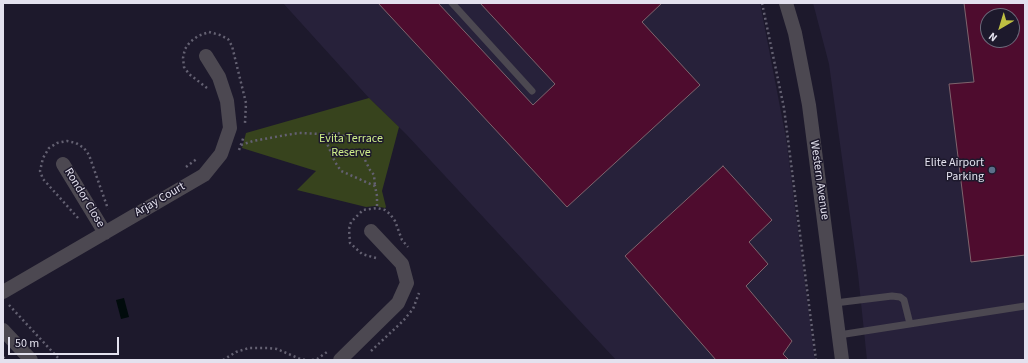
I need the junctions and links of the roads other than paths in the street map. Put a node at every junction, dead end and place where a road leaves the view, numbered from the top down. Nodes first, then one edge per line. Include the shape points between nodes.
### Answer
1 (452, 3) edge
2 (786, 3) edge
3 (206, 56) dead end
4 (532, 91) dead end
5 (63, 164) dead end
6 (371, 231) dead end
7 (105, 233) junction
8 (5, 297) edge
9 (835, 303) junction
10 (1025, 306) edge
11 (910, 324) junction
12 (3, 330) edge
13 (839, 335) junction
14 (31, 360) edge
15 (340, 360) edge
16 (842, 360) edge

1 - 4 lane
2 - 9 street, Western Avenue via 803,72
3 - 7 street, Arjay Court via 219,77 227,101 230,128 221,154 204,175
5 - 7 street, Rondor Close
6 - 15 street via 402,264 407,283 398,303
7 - 8 street, Arjay Court
9 - 11 lane via 900,297 904,300
9 - 13 street, Western Avenue
10 - 11 lane
11 - 13 lane
12 - 14 street
13 - 16 street, Western Avenue

